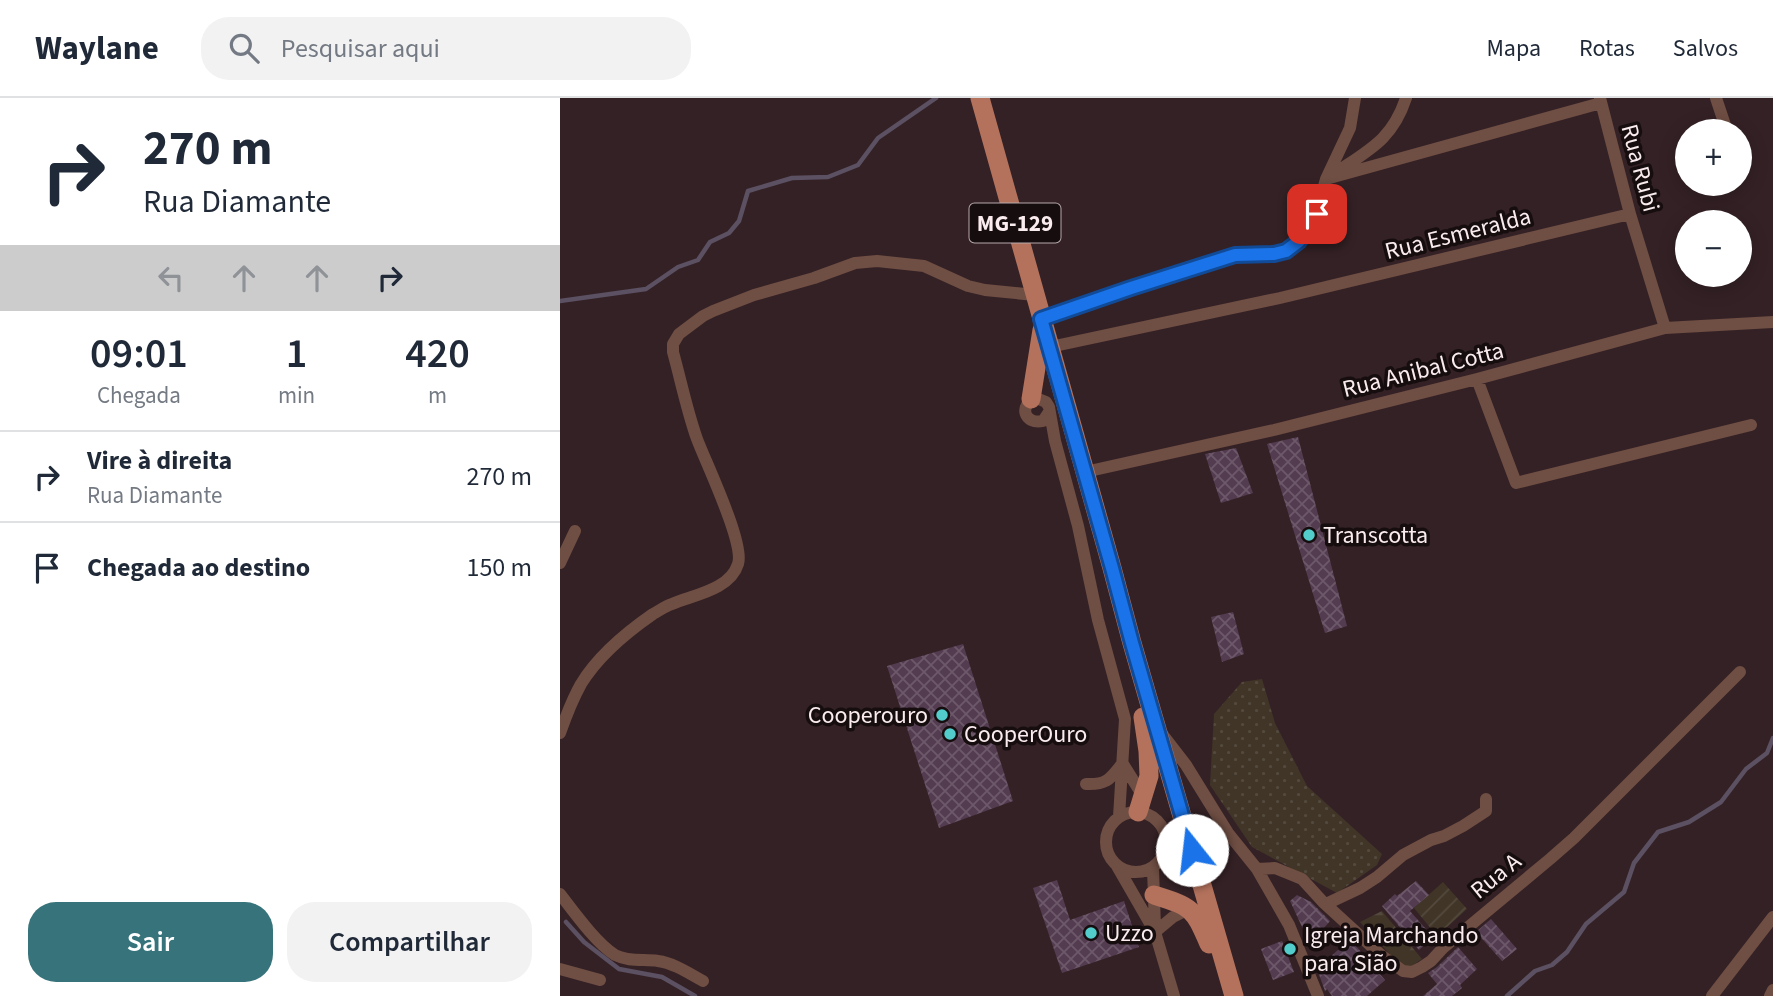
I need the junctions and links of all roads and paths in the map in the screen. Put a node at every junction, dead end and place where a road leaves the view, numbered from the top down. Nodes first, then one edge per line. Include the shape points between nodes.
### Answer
1 (979, 98) edge
2 (1355, 98) edge
3 (1406, 98) edge
4 (1716, 98) edge
5 (1600, 100) edge
6 (1723, 119) edge
7 (1326, 179) junction
8 (1630, 214) junction
9 (1035, 295) junction
10 (1042, 322) junction
11 (1773, 322) edge
12 (1665, 328) junction
13 (1050, 347) junction
14 (1477, 379) junction
15 (1031, 399) junction
16 (1049, 412) junction
17 (1038, 422) junction
18 (1751, 425) dead end
19 (1055, 441) junction
20 (1085, 472) junction
21 (575, 531) dead end
22 (560, 562) edge
23 (1132, 643) junction
24 (1740, 672) dead end
25 (1156, 725) junction
26 (560, 733) edge
27 (1148, 759) junction
28 (1123, 764) junction
29 (1086, 784) dead end
30 (1486, 799) dead end
31 (1133, 808) junction
32 (1185, 825) junction
33 (1117, 866) junction
34 (1153, 868) junction
35 (1257, 869) junction
36 (560, 894) edge
37 (1154, 895) junction
38 (1326, 904) junction
39 (1189, 909) junction
40 (1773, 917) edge
41 (1155, 932) junction
42 (560, 969) edge
43 (600, 980) dead end
44 (703, 981) dead end
45 (1773, 990) edge
46 (1174, 996) edge
47 (1233, 996) edge
48 (1318, 996) edge
49 (1712, 996) edge
50 (1770, 996) edge

1 - 9 main road, MG-129
2 - 7 street via 1350,128
3 - 7 street via 1394,125 1375,147
4 - 6 street
5 - 7 street
5 - 8 street, Rua Rubi
7 - 10 street via 1317,214 1299,241 1286,251 1235,255
8 - 12 street, Rua Rubi
8 - 13 street, Rua Esmeralda via 1280,298
9 - 10 main road, MG-129
9 - 26 street via 968,286 924,266 864,261 724,306 679,334 673,352 695,434 738,547 738,564 717,587 670,604 611,649 582,683
10 - 13 main road, MG-129
10 - 15 main road
11 - 12 street, Rua Anibal Cotta
12 - 14 street, Rua Anibal Cotta
13 - 20 main road, MG-129
14 - 18 street via 1516,483
14 - 20 street, Rua Anibal Cotta
15 - 16 street via 1046,402
15 - 17 street via 1026,413
16 - 17 street
16 - 19 street
17 - 19 street
19 - 28 street via 1125,719
20 - 23 main road, MG-129
21 - 22 street
23 - 25 main road, MG-129
23 - 27 main road
24 - 38 street, Rua A via 1574,838 1416,971 1395,966
25 - 32 main road, MG-129
25 - 35 street
27 - 31 main road via 1149,776
27 - 32 main road
28 - 29 street via 1106,782
28 - 31 street
28 - 31 street
30 - 38 street via 1486,811 1474,820 1404,855 1360,888
31 - 33 street via 1112,823 1105,836
31 - 34 street via 1156,819 1167,837 1163,858
32 - 47 main road, MG-129
33 - 34 street via 1137,873
33 - 41 street
34 - 37 street
35 - 38 street, Rua A via 1275,868 1302,879
35 - 48 street via 1289,925
36 - 44 street via 616,955 660,961
37 - 39 main road
37 - 41 street
39 - 41 street
39 - 47 main road
40 - 49 street
41 - 46 street
42 - 43 street
45 - 50 street

